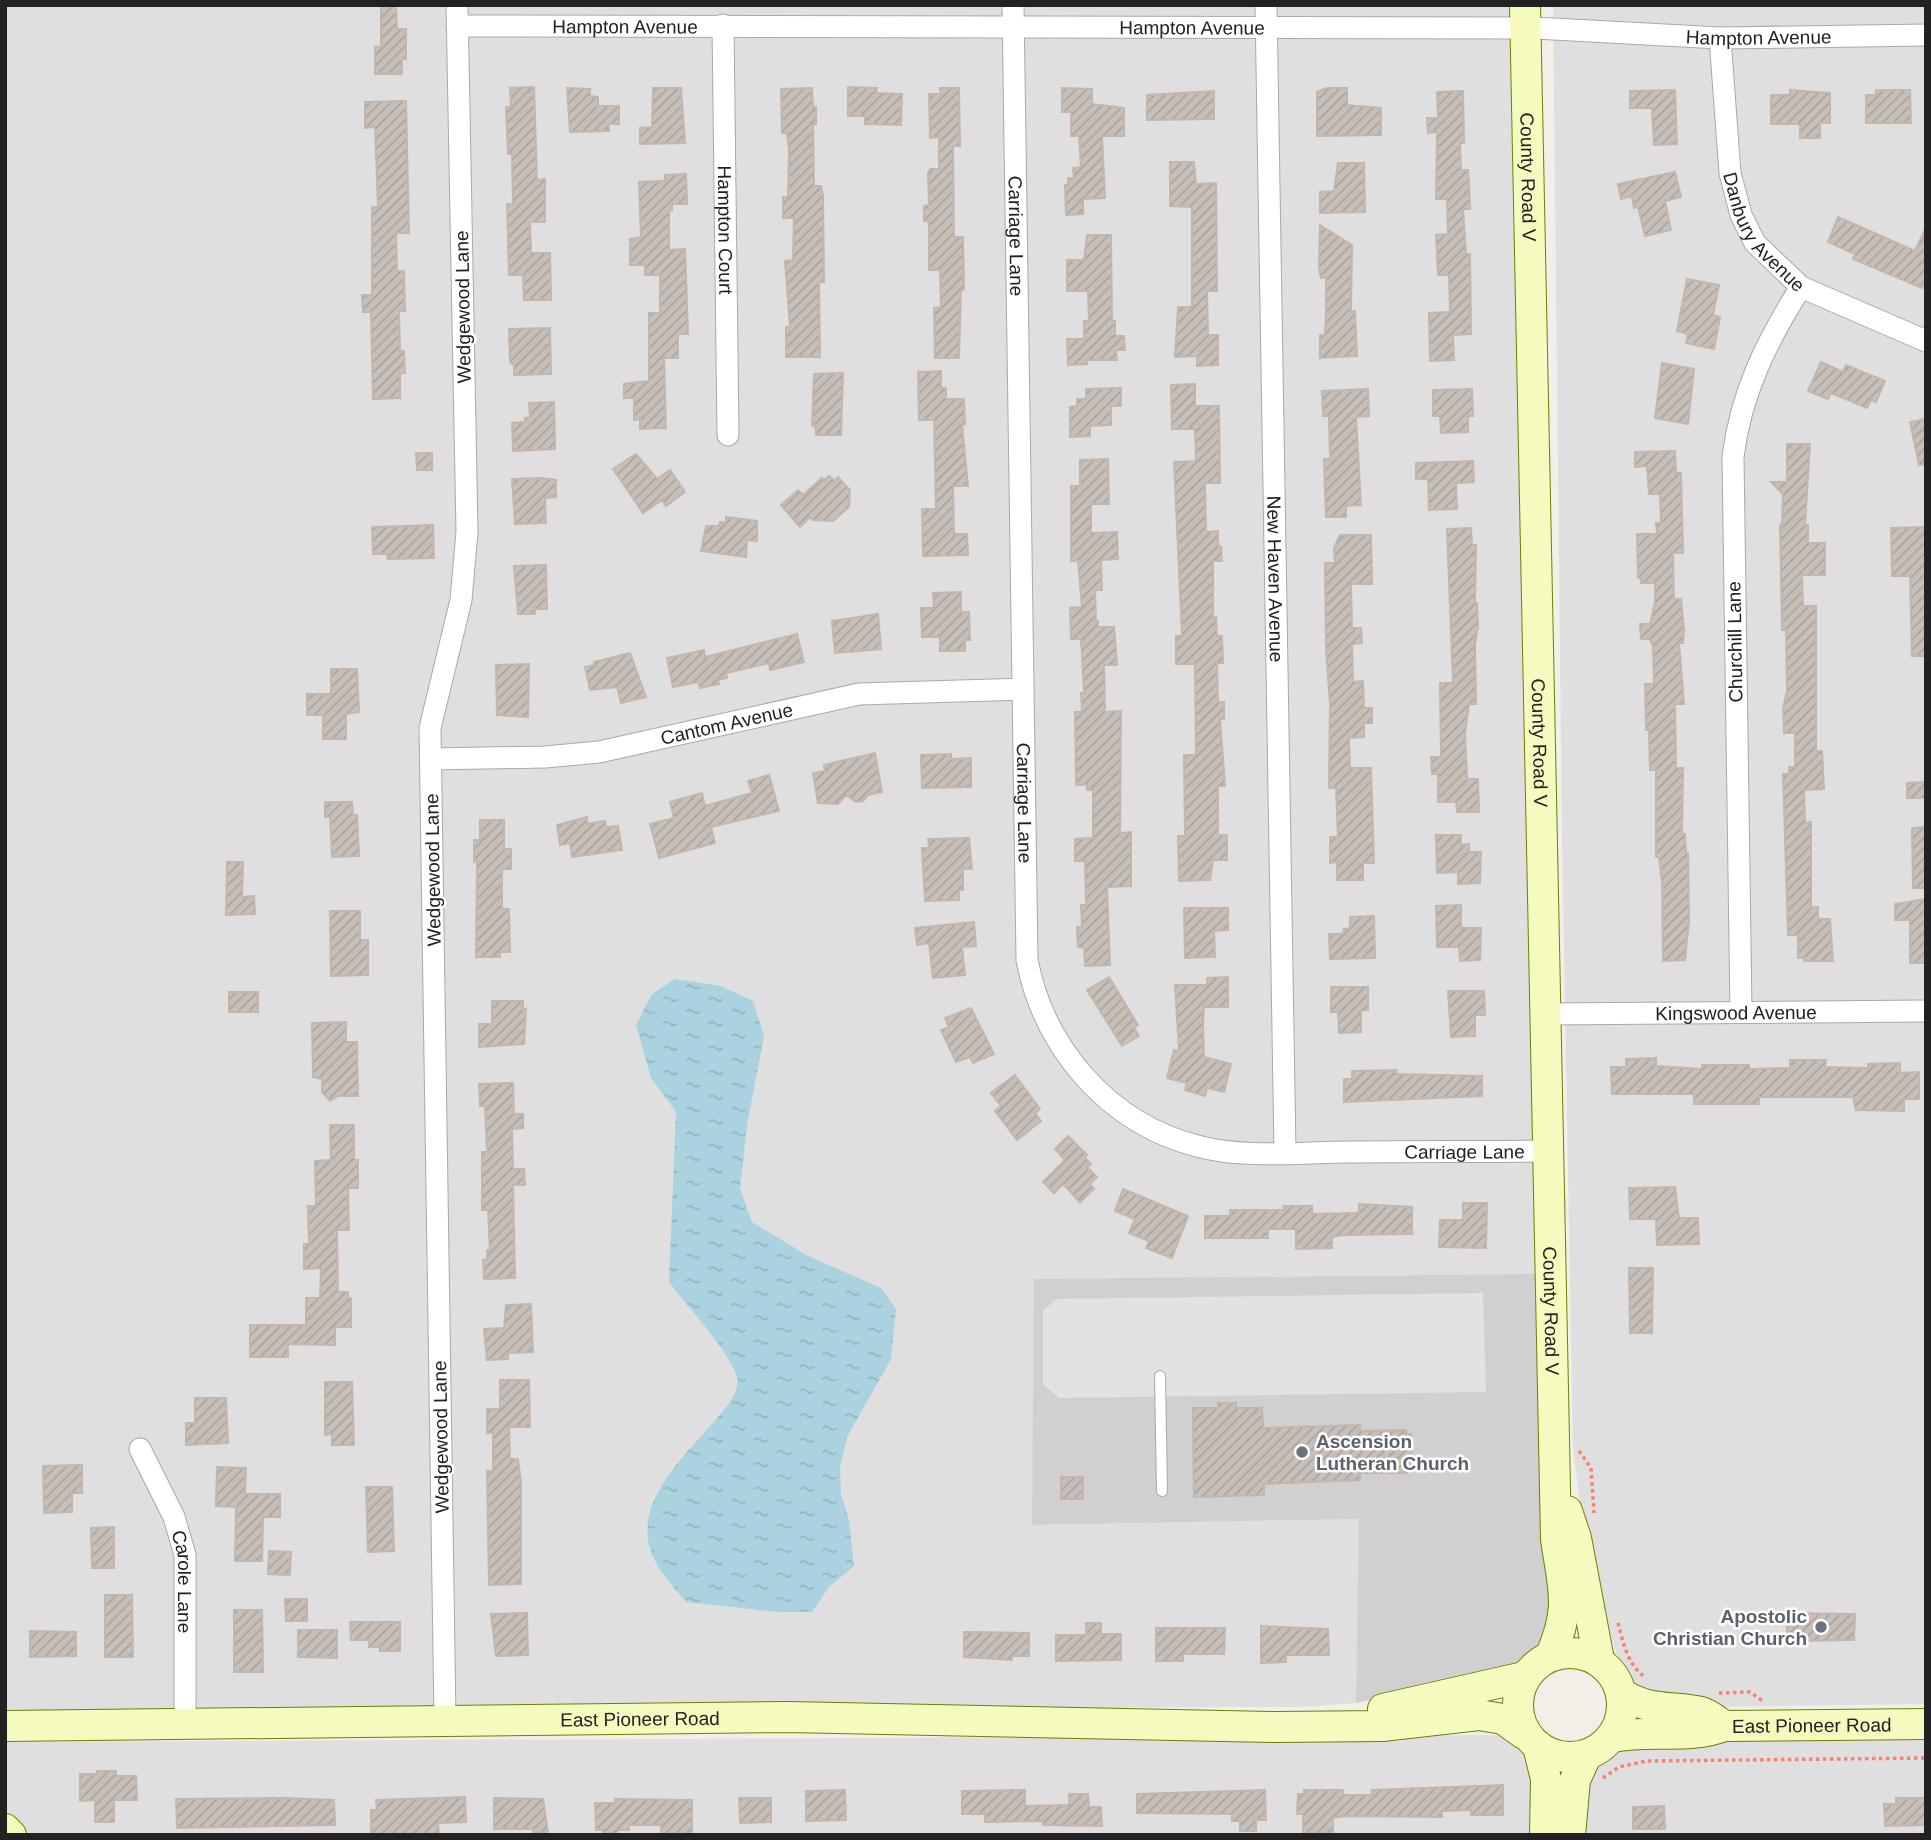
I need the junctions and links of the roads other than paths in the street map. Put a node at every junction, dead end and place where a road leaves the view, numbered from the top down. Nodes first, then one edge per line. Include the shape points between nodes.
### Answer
1 (1013, 5) edge
2 (1266, 5) edge
3 (457, 16) edge
4 (1525, 17) edge
5 (723, 25) junction
6 (1013, 27) junction
7 (1267, 28) junction
8 (1926, 35) edge
9 (1720, 38) junction
10 (1801, 287) junction
11 (1926, 341) edge
12 (728, 435) dead end
13 (1023, 689) junction
14 (431, 760) junction
15 (1926, 1010) edge
16 (1741, 1012) junction
17 (1545, 1014) junction
18 (1548, 1151) junction
19 (1285, 1152) junction
20 (1160, 1376) dead end
21 (140, 1449) dead end
22 (1557, 1481) junction
23 (1162, 1491) dead end
24 (1551, 1655) junction
25 (1600, 1660) junction
26 (1524, 1677) junction
27 (1621, 1693) junction
28 (445, 1719) junction
29 (185, 1722) junction
30 (1926, 1724) edge
31 (5, 1726) edge
32 (1724, 1726) junction
33 (1275, 1727) junction
34 (1612, 1737) junction
35 (1531, 1740) junction
36 (1586, 1756) junction
37 (5, 1829) edge
38 (11, 1835) edge
39 (1545, 1835) edge
40 (1570, 1835) edge

1 - 6 street, Carriage Lane
2 - 7 street, New Haven Avenue
3 - 5 street, Hampton Avenue
3 - 14 street, Wedgewood Lane via 467,543 458,615 433,711
4 - 7 street, Hampton Avenue
4 - 9 street, Hampton Avenue
4 - 17 main road, County Road V
5 - 6 street, Hampton Avenue
5 - 12 street, Hampton Court
6 - 7 street, Hampton Avenue
6 - 13 street, Carriage Lane
7 - 19 street, New Haven Avenue
8 - 9 street, Hampton Avenue
9 - 10 street, Danbury Avenue via 1729,167 1741,215 1755,243
10 - 11 street, Danbury Avenue
10 - 16 street, Churchill Lane via 1757,363 1743,402 1733,457
13 - 14 street, Cantom Avenue via 859,694 599,752
13 - 19 street, Carriage Lane via 1027,960 1038,1003 1055,1039 1073,1065 1107,1098 1164,1136 1227,1151
14 - 28 street, Wedgewood Lane
15 - 16 street, Kingswood Avenue
16 - 17 street, Kingswood Avenue
17 - 18 main road, County Road V
18 - 19 street, Carriage Lane
18 - 22 main road, County Road V
20 - 23 lane
21 - 29 street, Carole Lane via 174,1517 183,1546
22 - 24 main road, County Road V via 1556,1539 1566,1609
22 - 25 main road, County Road V via 1577,1538
24 - 25 main road
24 - 26 main road
25 - 27 main road via 1614,1675
26 - 33 main road via 1378,1710
26 - 35 main road via 1517,1707
27 - 32 main road, East Pioneer Road via 1634,1703 1703,1712
27 - 34 main road
28 - 29 main road, East Pioneer Road
28 - 33 main road, East Pioneer Road via 789,1717
29 - 31 main road, East Pioneer Road
30 - 32 main road, East Pioneer Road
32 - 34 main road via 1701,1735 1638,1732
33 - 35 main road via 1382,1726 1479,1715 1503,1719
34 - 36 main road
35 - 36 main road via 1550,1754
35 - 39 main road via 1546,1779
36 - 40 main road via 1575,1780
37 - 38 main road

